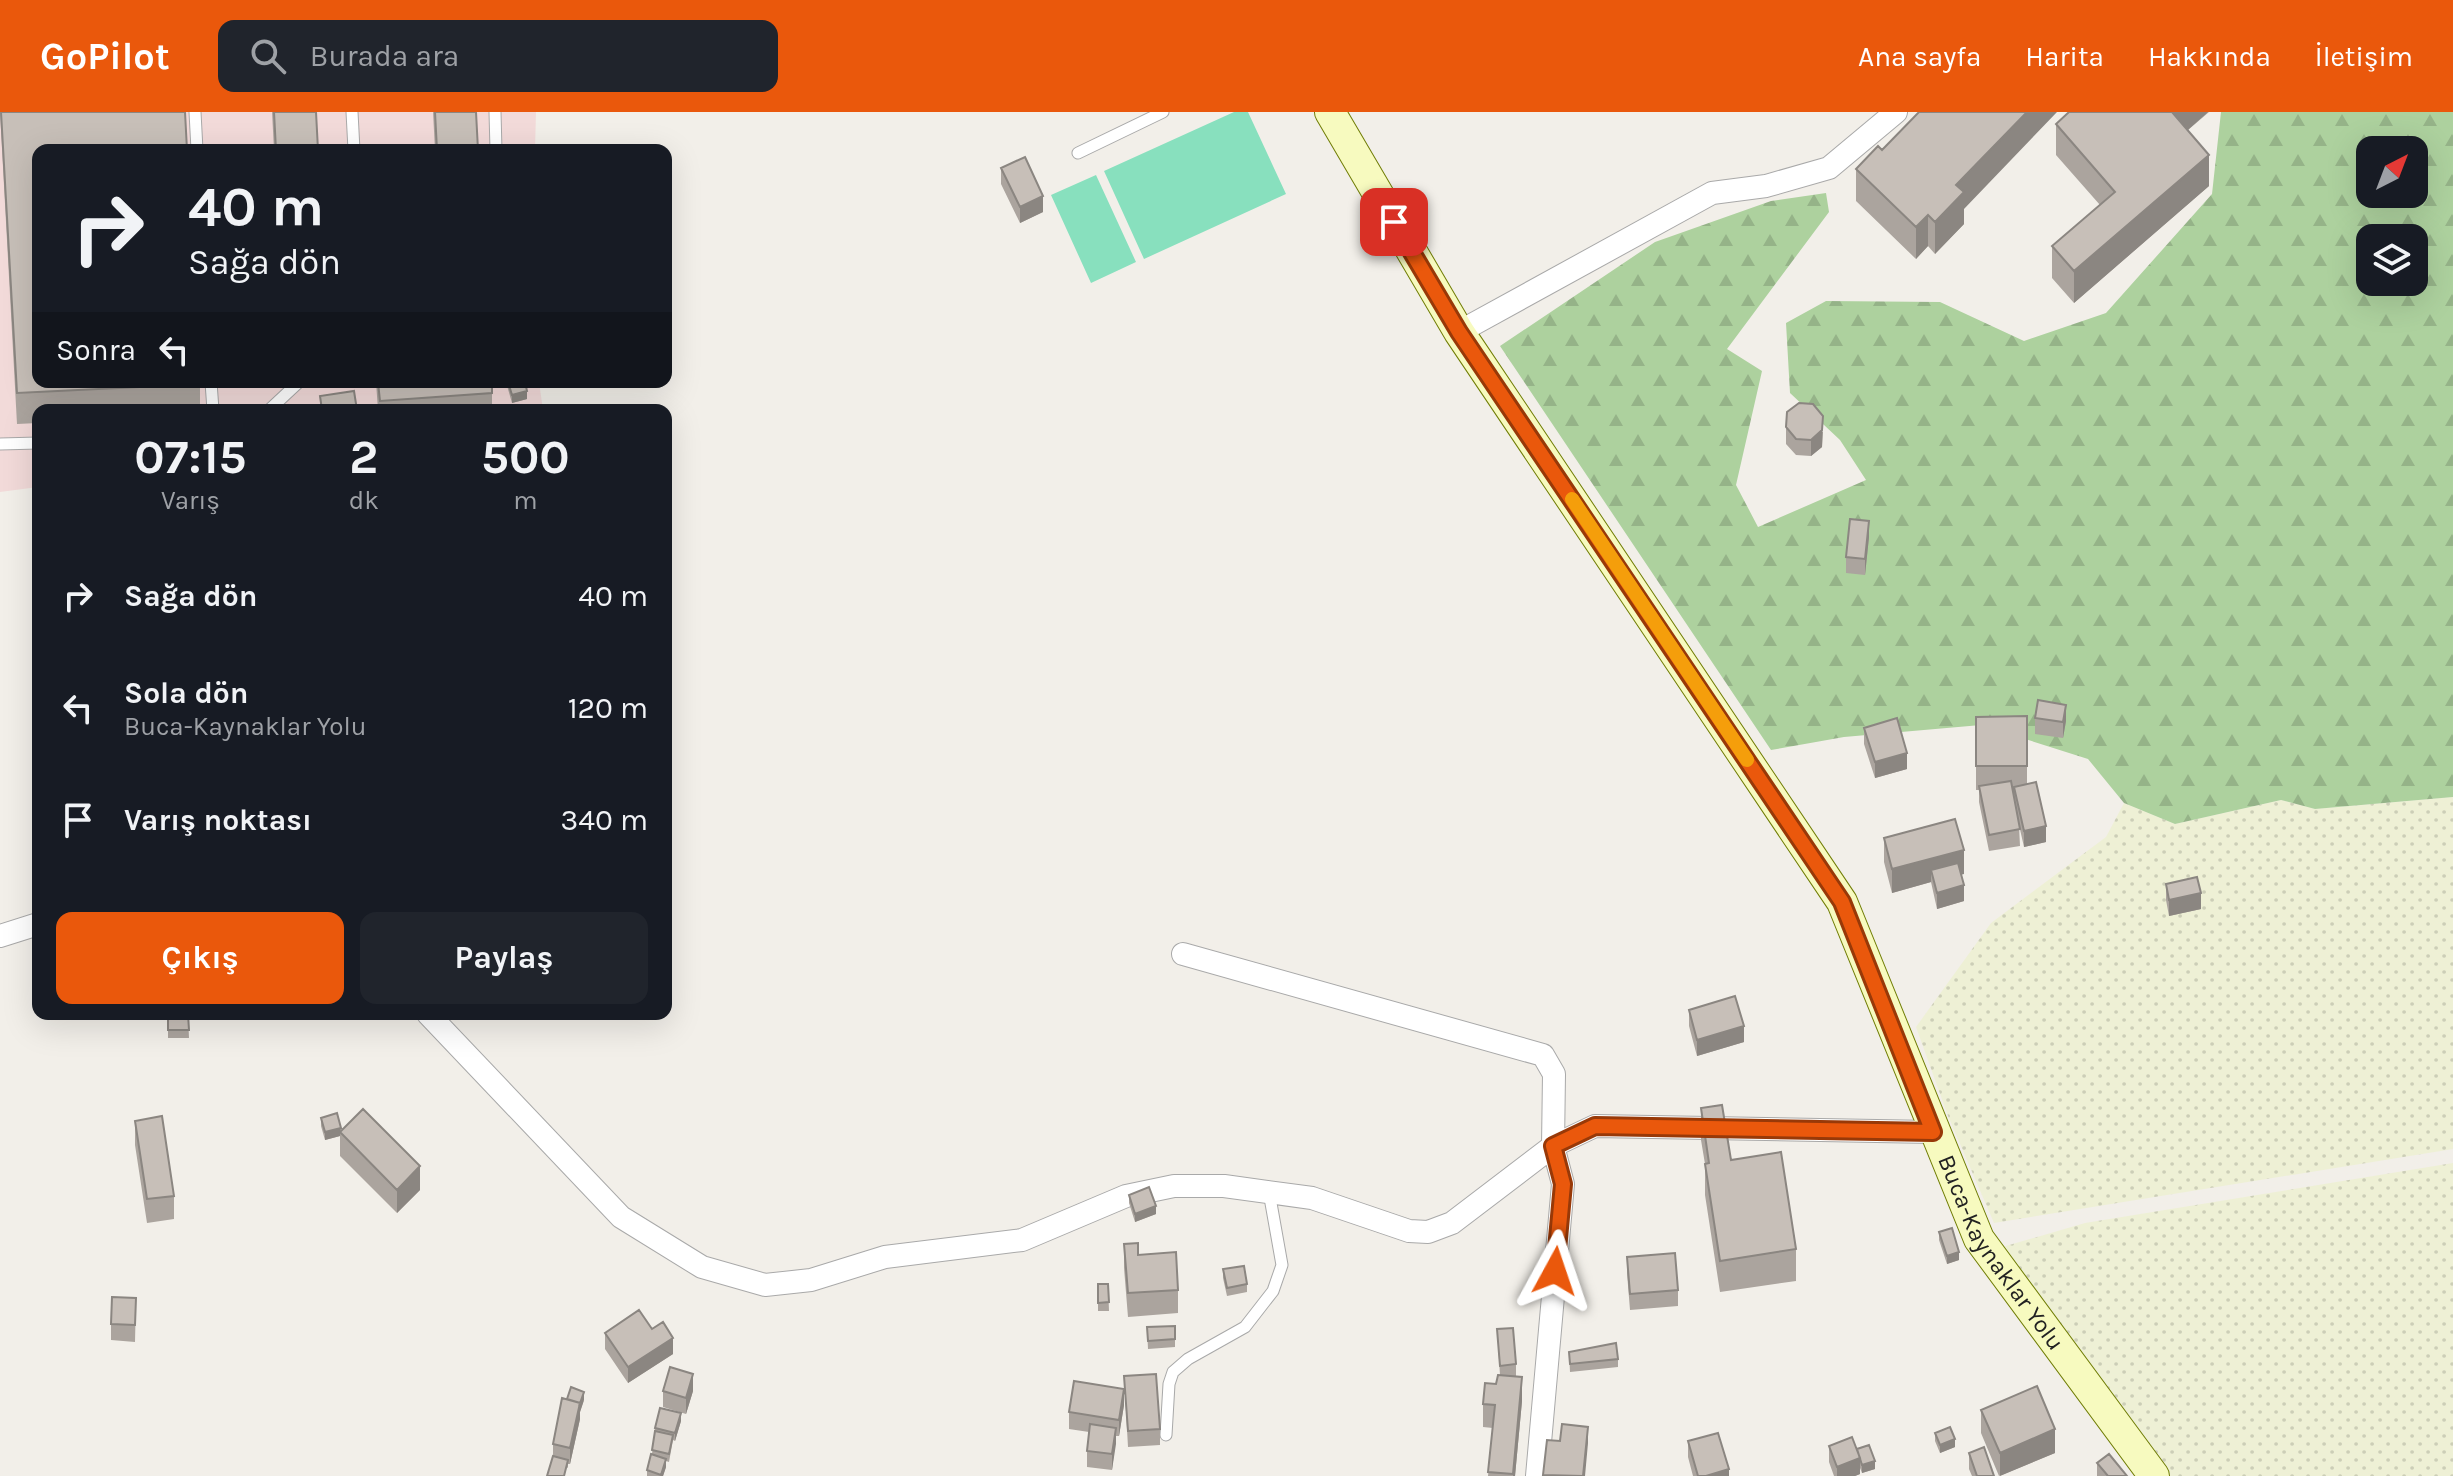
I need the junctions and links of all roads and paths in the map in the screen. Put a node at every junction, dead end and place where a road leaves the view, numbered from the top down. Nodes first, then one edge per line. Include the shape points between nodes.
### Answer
1 (195, 112) edge
2 (352, 112) edge
3 (495, 112) edge
4 (1163, 112) edge
5 (1330, 112) edge
6 (1896, 112) edge
7 (197, 144) edge
8 (354, 144) edge
9 (496, 144) edge
10 (1078, 153) dead end
11 (1459, 332) junction
12 (293, 388) edge
13 (275, 404) edge
14 (32, 443) edge
15 (0, 444) edge
16 (32, 926) edge
17 (0, 936) edge
18 (1183, 954) dead end
19 (434, 1020) edge
20 (1933, 1132) junction
21 (1553, 1146) junction
22 (1269, 1192) junction
23 (1166, 1435) dead end
24 (1537, 1476) edge
25 (2154, 1476) edge

1 - 7 lane
2 - 8 lane
3 - 9 lane
4 - 10 lane
5 - 11 street, Buca-Kaynaklar Yolu
6 - 11 street via 1829,168 1766,186 1712,193
11 - 20 street, Buca-Kaynaklar Yolu via 1842,902
12 - 13 lane
14 - 15 lane
16 - 17 street
18 - 21 street via 1543,1055 1554,1074
19 - 22 street via 621,1217 702,1267 765,1285 811,1280 885,1257 1022,1240 1149,1190 1199,1185
20 - 21 street via 1595,1126
20 - 25 street, Buca-Kaynaklar Yolu via 1979,1239
21 - 22 street via 1452,1223 1428,1232 1409,1231 1312,1198
21 - 24 street via 1563,1184
22 - 23 lane via 1282,1265 1273,1291 1245,1327 1173,1372

